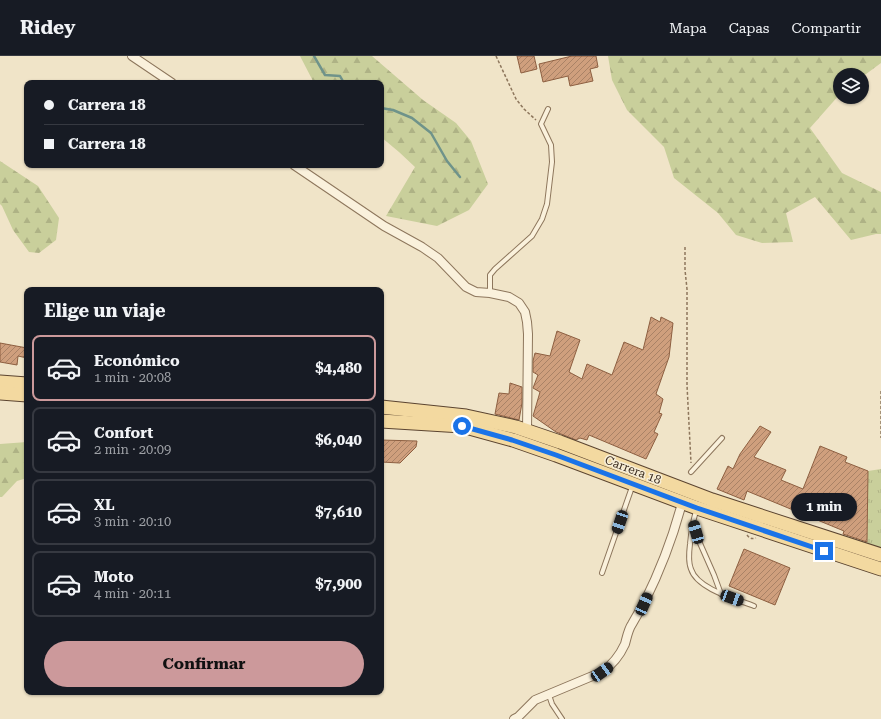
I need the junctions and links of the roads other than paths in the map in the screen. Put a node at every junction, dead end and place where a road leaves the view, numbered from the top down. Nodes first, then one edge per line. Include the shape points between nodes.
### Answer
1 (132, 56) edge
2 (168, 80) edge
3 (548, 109) dead end
4 (298, 168) edge
5 (490, 293) junction
6 (0, 382) edge
7 (24, 384) edge
8 (0, 393) edge
9 (24, 395) edge
10 (384, 407) edge
11 (384, 421) edge
12 (527, 431) junction
13 (722, 438) dead end
14 (691, 472) road end
15 (633, 484) junction
16 (682, 503) junction
17 (697, 508) junction
18 (693, 522) junction
19 (881, 555) edge
20 (881, 569) edge
21 (602, 573) dead end
22 (721, 594) junction
23 (754, 606) dead end
24 (549, 695) junction
25 (514, 719) edge
26 (562, 719) edge

1 - 2 street
3 - 5 lane via 540,124 551,145 552,162 547,204 532,236 490,275
4 - 5 street via 384,226 438,258 466,287 476,292
5 - 12 street via 509,297 519,303 525,312 528,334
6 - 7 main road
8 - 9 main road
10 - 12 main road, Carrera 18 via 466,416
11 - 15 main road, Carrera 18 via 462,426 512,440
12 - 19 main road, Carrera 18 via 712,500
13 - 14 lane
15 - 16 main road, Carrera 18
15 - 21 lane
16 - 17 main road, Carrera 18
16 - 24 street via 667,551 644,604 631,624 622,651 602,672
17 - 18 lane
17 - 20 main road, Carrera 18
18 - 22 lane
18 - 22 lane via 689,550 691,570 708,588
22 - 23 lane
24 - 25 street via 535,700
24 - 26 lane

